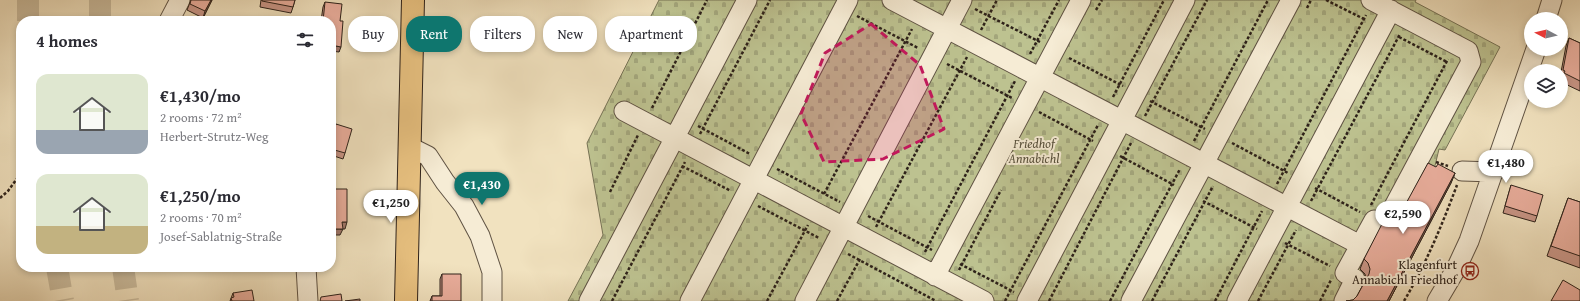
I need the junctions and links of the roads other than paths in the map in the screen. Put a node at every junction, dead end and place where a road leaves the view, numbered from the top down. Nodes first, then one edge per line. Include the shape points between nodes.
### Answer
1 (180, 0) edge
2 (413, 0) edge
3 (747, 0) edge
4 (892, 0) edge
5 (1080, 0) edge
6 (1185, 0) edge
7 (1291, 0) edge
8 (1372, 0) edge
9 (1552, 0) edge
10 (962, 1) edge
11 (845, 4) edge
12 (1391, 10) junction
13 (1548, 12) edge
14 (172, 16) edge
15 (947, 29) junction
16 (1534, 56) edge
17 (1039, 77) junction
18 (624, 111) dead end
19 (1122, 120) junction
20 (676, 138) junction
21 (410, 147) junction
22 (1212, 168) junction
23 (1462, 171) road end
24 (1494, 172) junction
25 (754, 180) junction
26 (1287, 207) junction
27 (843, 227) junction
28 (1360, 246) junction
29 (306, 272) edge
30 (935, 276) junction
31 (308, 301) edge
32 (406, 301) edge
33 (492, 301) edge
34 (589, 301) edge
35 (690, 301) edge
36 (805, 301) edge
37 (984, 301) edge
38 (1027, 301) edge
39 (1131, 301) edge
40 (1237, 301) edge
41 (1344, 301) edge
42 (1437, 301) edge

1 - 14 street
2 - 21 main road
3 - 20 street
4 - 15 street
5 - 17 street
6 - 19 street
7 - 22 street
8 - 12 street
9 - 13 street
10 - 15 street
11 - 25 street
12 - 26 street
12 - 28 street via 1468,51 1471,62 1384,225 1370,218
15 - 17 street
15 - 27 street
16 - 24 street
17 - 19 street
17 - 30 street
18 - 20 street
19 - 22 street
19 - 38 street
20 - 25 street
20 - 34 street
21 - 32 main road
21 - 33 street via 428,156 464,206 480,236 492,272
22 - 26 street
22 - 39 street
23 - 24 street
24 - 42 street via 1469,241 1456,270
25 - 27 street
25 - 35 street
26 - 28 street
26 - 40 street
27 - 30 street
27 - 36 street
28 - 41 street via 1341,271 1355,279
29 - 31 street
30 - 37 street

